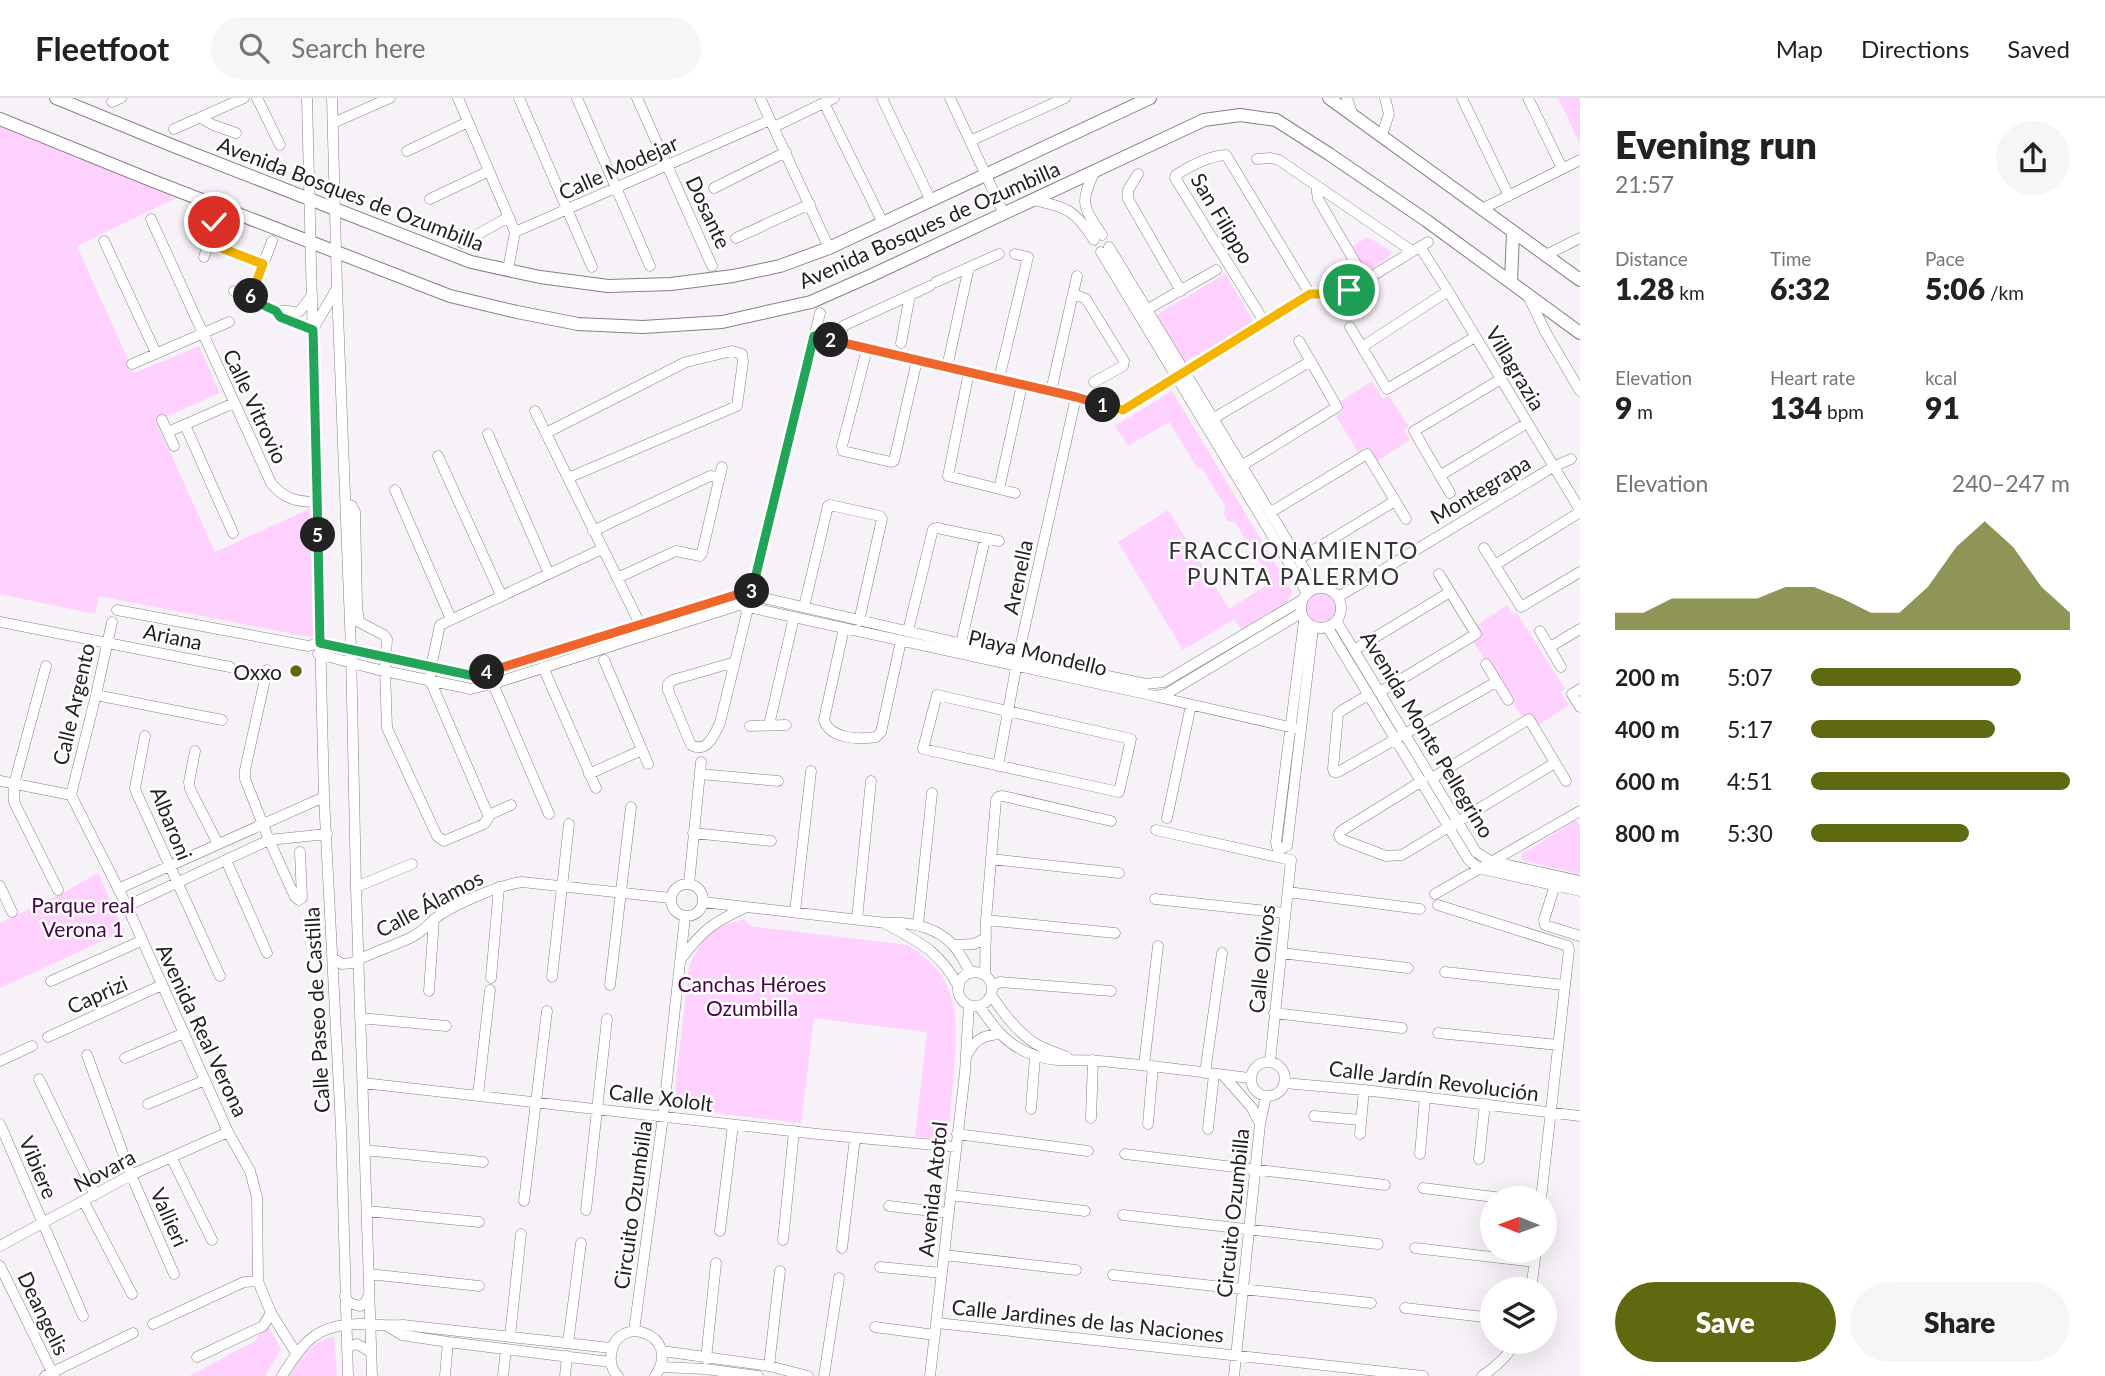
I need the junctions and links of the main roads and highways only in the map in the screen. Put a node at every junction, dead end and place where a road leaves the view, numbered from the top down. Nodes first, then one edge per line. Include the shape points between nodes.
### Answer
1 (56, 98) edge
2 (1150, 98) edge
3 (1329, 98) edge
4 (0, 119) edge
5 (1513, 233) junction
6 (1580, 280) edge
7 (1511, 282) junction
8 (1580, 318) edge
9 (1565, 322) junction
10 (1580, 333) edge

1 - 2 main road, Avenida Bosques de Ozumbilla via 471,262 608,286 671,284 780,266 829,248
3 - 5 main road
4 - 7 main road, Avenida Bosques de Ozumbilla via 450,296 578,324 642,327 722,321 811,302 1204,120 1240,115 1276,120
5 - 6 main road
5 - 7 main road
7 - 9 main road, Avenida Bosques de Ozumbilla
8 - 9 main road
9 - 10 main road, Avenida Bosques de Ozumbilla

